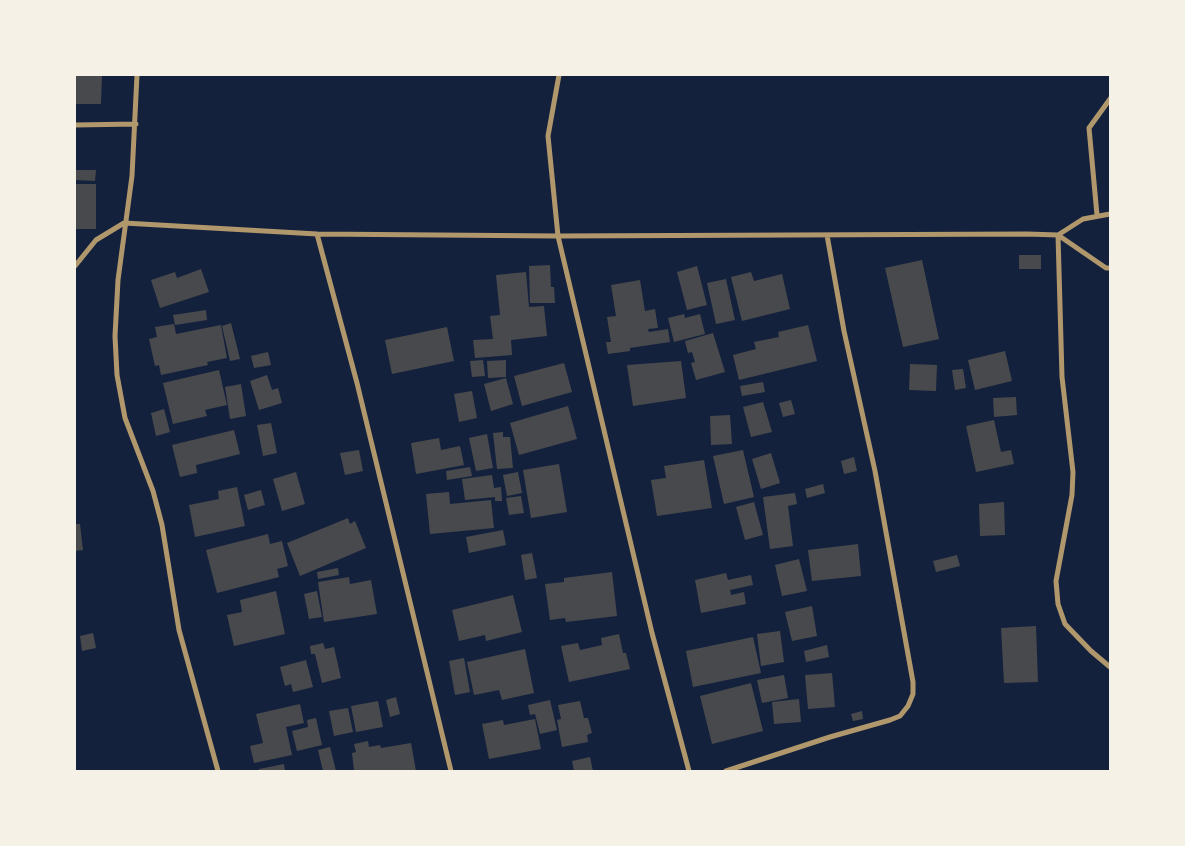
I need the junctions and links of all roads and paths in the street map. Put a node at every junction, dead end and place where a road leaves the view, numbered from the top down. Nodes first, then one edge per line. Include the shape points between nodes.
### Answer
1 (137, 75) edge
2 (558, 75) edge
3 (1110, 99) edge
4 (136, 124) junction
5 (75, 125) edge
6 (1110, 214) edge
7 (1097, 215) junction
8 (124, 223) junction
9 (317, 234) junction
10 (827, 235) junction
11 (1058, 235) junction
12 (558, 236) junction
13 (75, 266) edge
14 (1110, 268) edge
15 (1110, 666) edge
16 (218, 771) edge
17 (451, 771) edge
18 (688, 771) edge
19 (726, 771) edge

1 - 4 street
2 - 12 street via 548,136
3 - 7 street via 1089,128
4 - 5 street
4 - 8 street
6 - 7 street
7 - 11 street via 1083,219
8 - 9 street
8 - 13 street via 96,240
8 - 16 street via 115,336 125,418 153,491 179,630
9 - 12 street
9 - 17 street via 357,382
10 - 11 street
10 - 12 street
10 - 19 street via 875,470 913,694 900,716
11 - 14 street
11 - 15 street via 1062,378 1073,472 1072,495 1056,581 1058,604 1065,624
12 - 18 street

